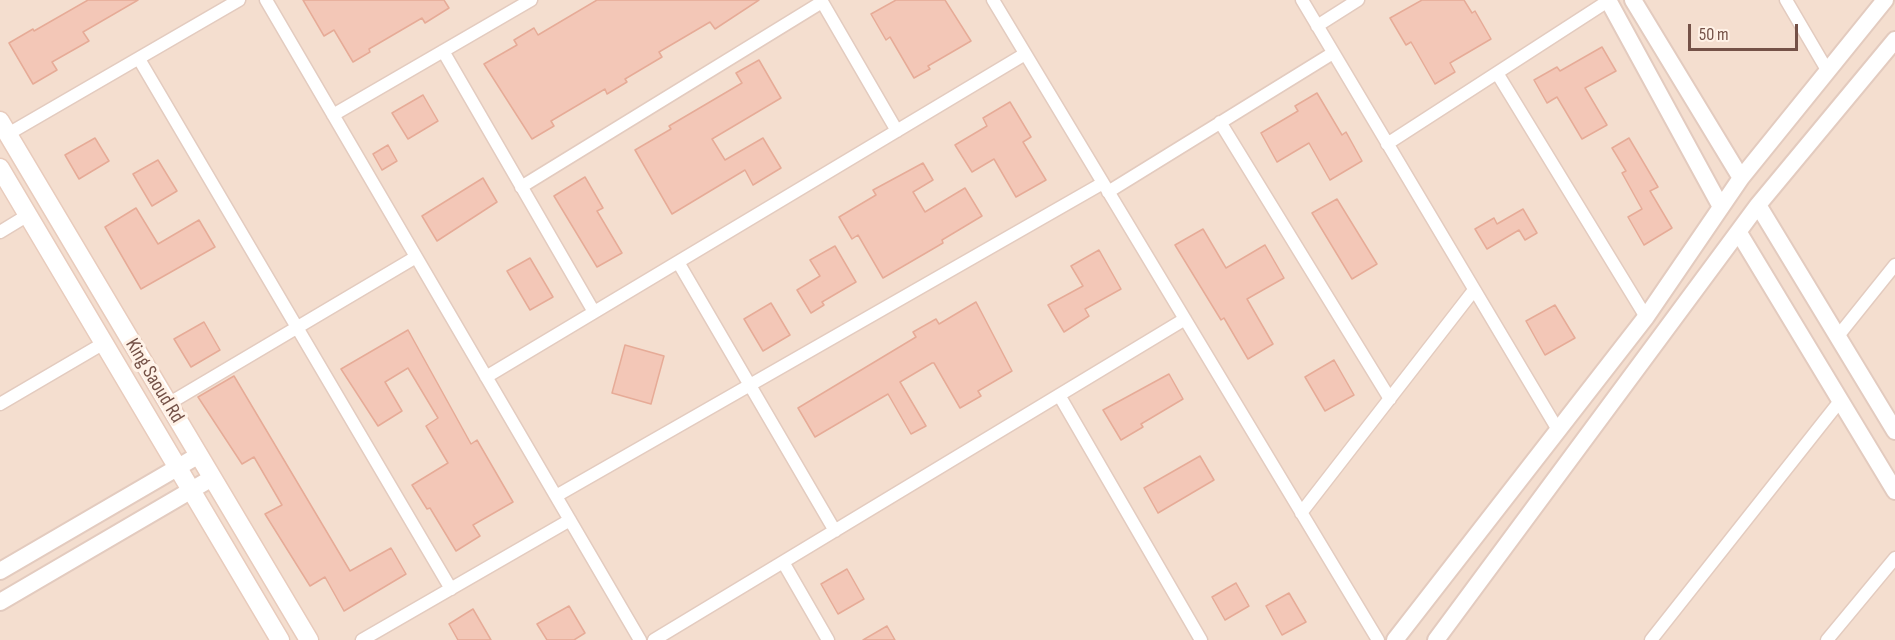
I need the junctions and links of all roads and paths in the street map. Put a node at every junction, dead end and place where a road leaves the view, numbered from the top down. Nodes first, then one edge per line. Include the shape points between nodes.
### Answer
1 (239, 0) edge
2 (266, 0) edge
3 (531, 0) edge
4 (993, 0) edge
5 (1302, 0) edge
6 (1358, 0) edge
7 (1608, 0) edge
8 (1633, 0) edge
9 (1786, 0) edge
10 (1885, 0) edge
11 (822, 1) edge
12 (1317, 26) junction
13 (1895, 40) edge
14 (443, 51) junction
15 (1333, 53) junction
16 (1025, 54) junction
17 (139, 59) junction
18 (1827, 70) junction
19 (1497, 73) junction
20 (333, 115) junction
21 (1220, 122) junction
22 (4, 128) edge
23 (897, 130) junction
24 (1387, 144) junction
25 (0, 168) edge
26 (1741, 178) junction
27 (521, 187) junction
28 (1106, 188) junction
29 (1758, 205) junction
30 (1721, 207) junction
31 (28, 215) junction
32 (0, 232) edge
33 (1739, 233) junction
34 (416, 257) junction
35 (678, 262) junction
36 (1895, 265) edge
37 (1474, 290) junction
38 (594, 312) junction
39 (1646, 317) junction
40 (1185, 319) junction
41 (297, 328) junction
42 (1838, 336) junction
43 (104, 343) junction
44 (486, 377) junction
45 (750, 385) junction
46 (1059, 395) junction
47 (1390, 399) junction
48 (1840, 401) junction
49 (0, 404) edge
50 (168, 404) junction
51 (1558, 430) junction
52 (1895, 431) edge
53 (199, 455) junction
54 (178, 467) junction
55 (212, 478) junction
56 (191, 490) junction
57 (1895, 491) edge
58 (556, 496) junction
59 (1301, 513) junction
60 (570, 520) junction
61 (835, 531) junction
62 (1895, 558) edge
63 (783, 562) junction
64 (0, 572) edge
65 (451, 589) junction
66 (0, 602) edge
67 (1199, 639) edge
68 (280, 640) edge
69 (309, 640) edge
70 (362, 640) edge
71 (640, 640) edge
72 (654, 640) edge
73 (828, 640) edge
74 (1378, 640) edge
75 (1395, 640) edge
76 (1436, 640) edge
77 (1651, 640) edge
78 (1827, 640) edge

1 - 17 street
2 - 20 street
3 - 14 street
4 - 16 street
5 - 12 street
6 - 12 street
7 - 19 street
7 - 30 street
8 - 26 street
9 - 18 street
10 - 18 street
11 - 23 street
11 - 27 street
12 - 15 street
13 - 29 street
14 - 20 street
14 - 27 street
15 - 21 street
15 - 24 street
16 - 23 street
16 - 28 street
17 - 22 street
17 - 41 street
18 - 26 street
19 - 24 street
19 - 39 street
20 - 34 street
21 - 28 street
21 - 47 street
22 - 50 main road, King Saoud Rd
23 - 35 street
24 - 37 street
25 - 31 main road, King Saoud Rd
26 - 30 street
27 - 38 street
28 - 40 street
28 - 45 street
29 - 33 street
29 - 42 street
30 - 39 street
31 - 32 street
31 - 43 main road, King Saoud Rd
33 - 48 street
33 - 76 street
34 - 41 street
34 - 44 street
35 - 38 street
35 - 45 street
36 - 42 street
37 - 47 street
37 - 51 street
38 - 44 street
39 - 51 street
40 - 46 street
40 - 59 street
41 - 50 street
41 - 65 street
42 - 52 street
43 - 49 street
43 - 54 main road, King Saoud Rd
44 - 58 street
45 - 58 street
45 - 61 street
46 - 61 street
46 - 67 street
47 - 59 street
48 - 57 street
48 - 77 street
50 - 53 main road, King Saoud Rd
51 - 75 street
53 - 54 street
53 - 55 main road, King Saoud Rd
54 - 56 main road, King Saoud Rd
54 - 64 street
55 - 56 street
55 - 69 main road, King Saoud Rd
56 - 66 street
56 - 68 main road, King Saoud Rd
58 - 60 street
59 - 74 street
60 - 65 street
60 - 71 street
61 - 63 street
62 - 78 street
63 - 72 street
63 - 73 street
65 - 70 street

